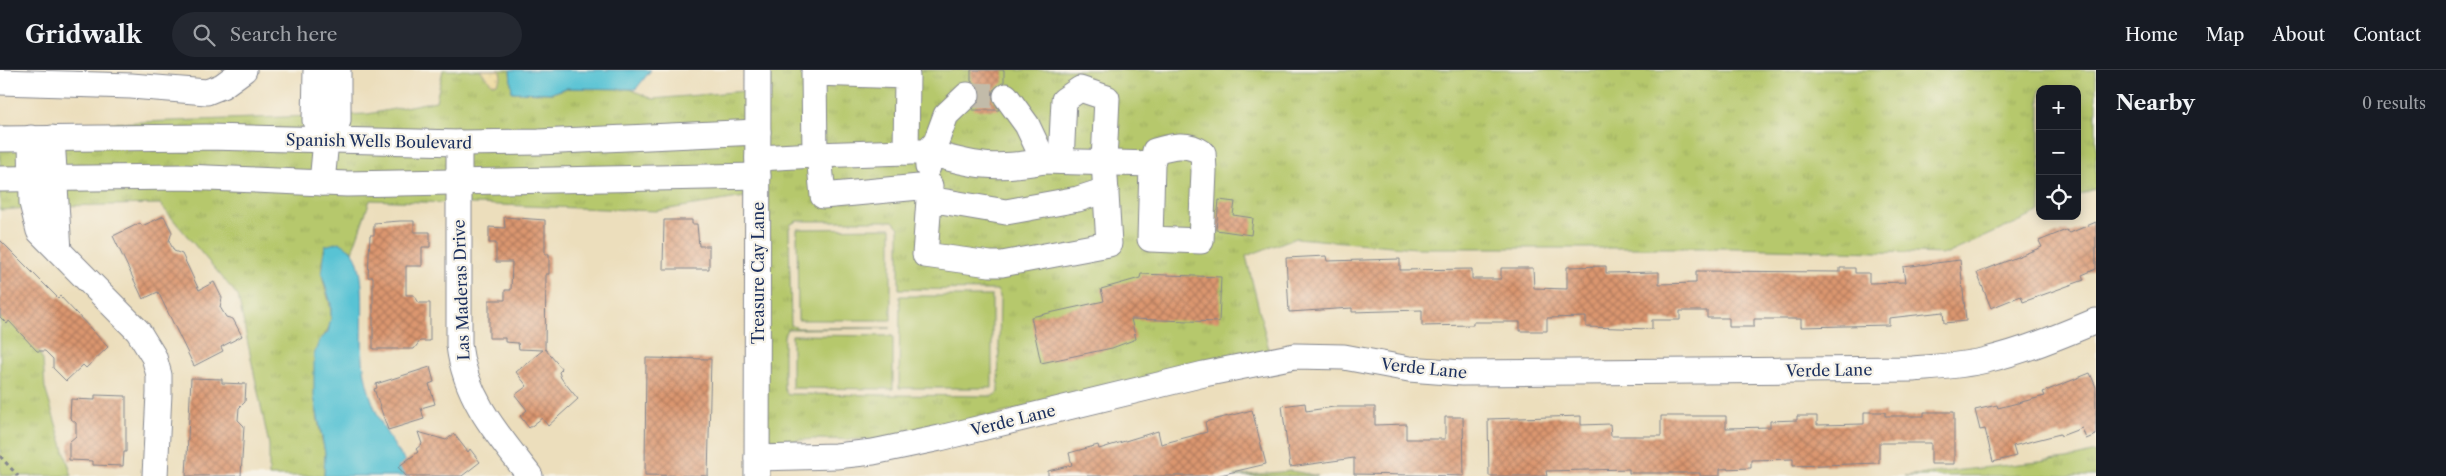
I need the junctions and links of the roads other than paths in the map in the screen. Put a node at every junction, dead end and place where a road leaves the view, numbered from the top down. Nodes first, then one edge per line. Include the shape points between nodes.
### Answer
1 (244, 70) edge
2 (316, 70) edge
3 (338, 70) edge
4 (758, 70) edge
5 (0, 82) edge
6 (967, 95) dead end
7 (1006, 96) dead end
8 (758, 132) junction
9 (41, 138) junction
10 (0, 139) edge
11 (326, 140) junction
12 (459, 143) junction
13 (917, 152) junction
14 (817, 155) junction
15 (1052, 161) junction
16 (1104, 161) junction
17 (1152, 164) dead end
18 (758, 167) junction
19 (0, 178) edge
20 (43, 178) junction
21 (458, 182) junction
22 (322, 183) junction
23 (1106, 190) junction
24 (930, 193) junction
25 (2096, 321) edge
26 (757, 467) edge
27 (155, 476) edge
28 (530, 476) edge

1 - 5 street via 222,86 207,92
2 - 11 street via 315,121
3 - 11 street via 338,122
4 - 8 street, Treasure Cay Lane
6 - 13 street via 946,115 936,142
7 - 15 street
8 - 12 street, Spanish Wells Boulevard
8 - 18 street, Treasure Cay Lane
9 - 10 street, Spanish Wells Boulevard
9 - 11 street, Spanish Wells Boulevard
9 - 20 street
11 - 12 street, Spanish Wells Boulevard
11 - 22 street
12 - 21 street, Las Maderas Drive
13 - 14 street
13 - 14 street via 907,76 814,73
13 - 15 street via 984,167
13 - 24 street
14 - 18 street
14 - 24 street via 823,196
15 - 16 street
15 - 16 street via 1064,100 1080,89 1107,98
16 - 17 street
16 - 23 street
18 - 21 street
18 - 26 street, Treasure Cay Lane
19 - 20 street
20 - 22 street via 184,177
20 - 27 street via 59,251 138,332 154,357 159,375
21 - 22 street
21 - 28 street, Las Maderas Drive via 462,364 476,402
23 - 24 street via 1078,199 1006,212
23 - 24 street via 1109,244 1002,264 925,255
25 - 26 street, Verde Lane via 2035,346 1986,360 1913,369 1462,373 1409,369 1330,355 1295,356 1204,374 873,452

